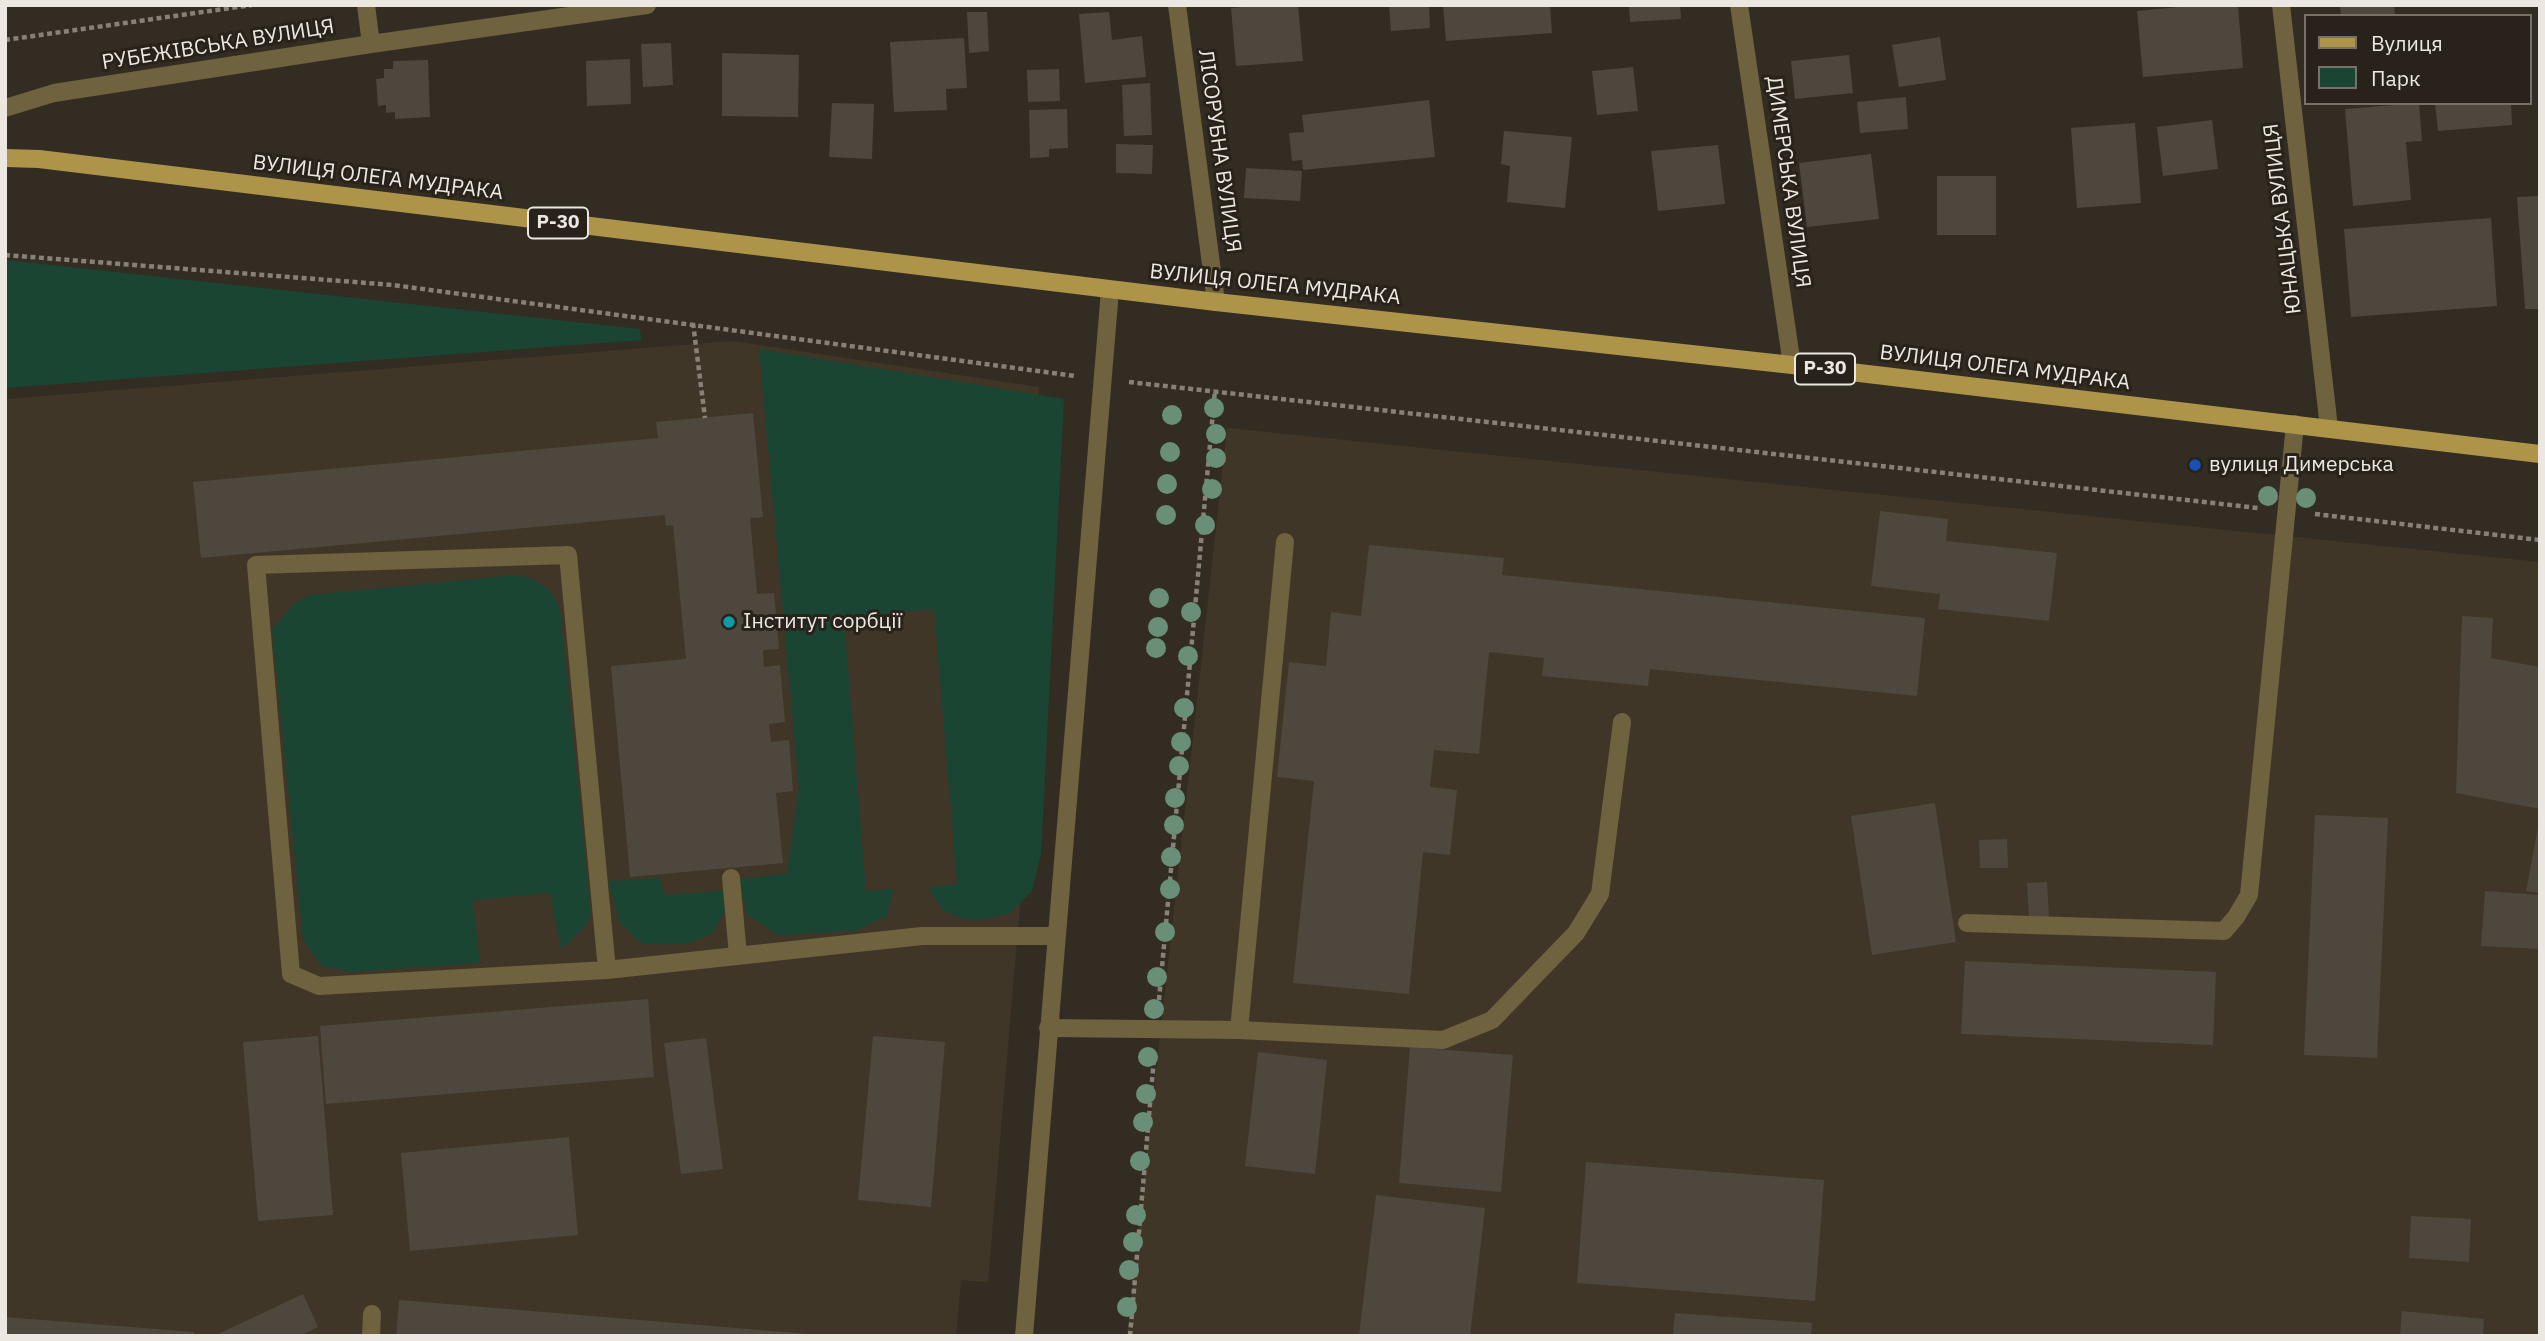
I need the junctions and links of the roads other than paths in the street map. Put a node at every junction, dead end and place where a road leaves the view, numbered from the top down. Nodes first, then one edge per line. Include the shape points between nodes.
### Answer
1 (366, 5) edge
2 (647, 5) edge
3 (1177, 5) edge
4 (1739, 5) edge
5 (2281, 5) edge
6 (371, 44) junction
7 (5, 108) edge
8 (5, 158) edge
9 (1110, 290) junction
10 (1216, 302) junction
11 (1792, 365) junction
12 (2295, 424) junction
13 (2329, 428) junction
14 (2540, 454) edge
15 (1285, 542) dead end
16 (1622, 722) dead end
17 (731, 878) dead end
18 (1967, 923) dead end
19 (1055, 936) junction
20 (738, 955) junction
21 (607, 970) junction
22 (1048, 1028) junction
23 (1239, 1030) junction
24 (372, 1314) dead end
25 (371, 1336) edge
26 (1024, 1336) edge

1 - 6 street
2 - 6 street, РУБЕЖІВСЬКА ВУЛИЦЯ
3 - 10 street, ЛІСОРУБНА ВУЛИЦЯ
4 - 11 street, ДИМЕРСЬКА ВУЛИЦЯ
5 - 13 street, ЮНАЦЬКА ВУЛИЦЯ
6 - 7 street, РУБЕЖІВСЬКА ВУЛИЦЯ via 54,93
8 - 9 main road, ВУЛИЦЯ ОЛЕГА МУДРАКА / Р-30
9 - 10 main road, ВУЛИЦЯ ОЛЕГА МУДРАКА / Р-30
9 - 19 street
10 - 11 main road, ВУЛИЦЯ ОЛЕГА МУДРАКА / Р-30
11 - 12 main road, ВУЛИЦЯ ОЛЕГА МУДРАКА / Р-30
12 - 13 main road, ВУЛИЦЯ ОЛЕГА МУДРАКА / Р-30
12 - 18 street via 2249,895 2236,917 2224,931
13 - 14 main road, ВУЛИЦЯ ОЛЕГА МУДРАКА / Р-30
15 - 23 street
16 - 23 street via 1600,894 1576,933 1492,1020 1443,1040
17 - 20 street
19 - 20 street via 922,936
19 - 22 street
20 - 21 street
21 - 21 street via 319,986 291,974 256,565 568,555
22 - 23 street
22 - 26 street
24 - 25 street

